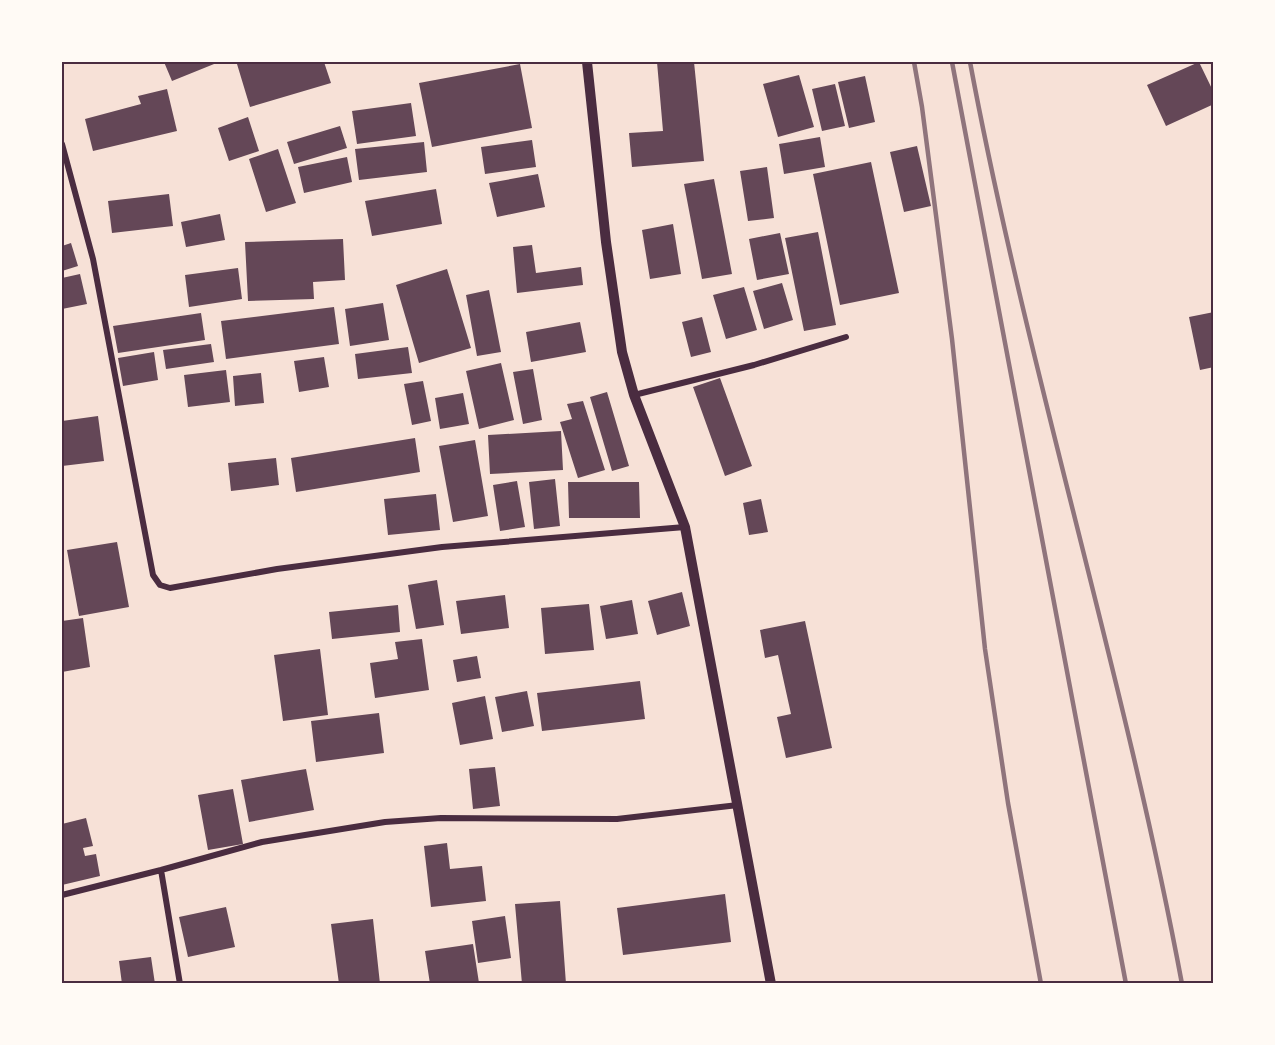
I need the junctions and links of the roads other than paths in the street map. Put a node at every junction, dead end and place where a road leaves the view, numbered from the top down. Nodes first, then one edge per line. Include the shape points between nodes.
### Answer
1 (586, 62) edge
2 (62, 144) edge
3 (846, 337) dead end
4 (634, 395) junction
5 (685, 527) junction
6 (738, 805) junction
7 (160, 870) junction
8 (62, 895) edge
9 (180, 984) edge
10 (771, 984) edge

1 - 4 street via 606,242 622,352
2 - 5 street via 93,259 153,575 160,585 170,588 442,547
3 - 4 street
4 - 5 street
5 - 6 street
6 - 7 street via 617,819 441,818 385,822 262,842
6 - 10 street
7 - 8 street
7 - 9 street

